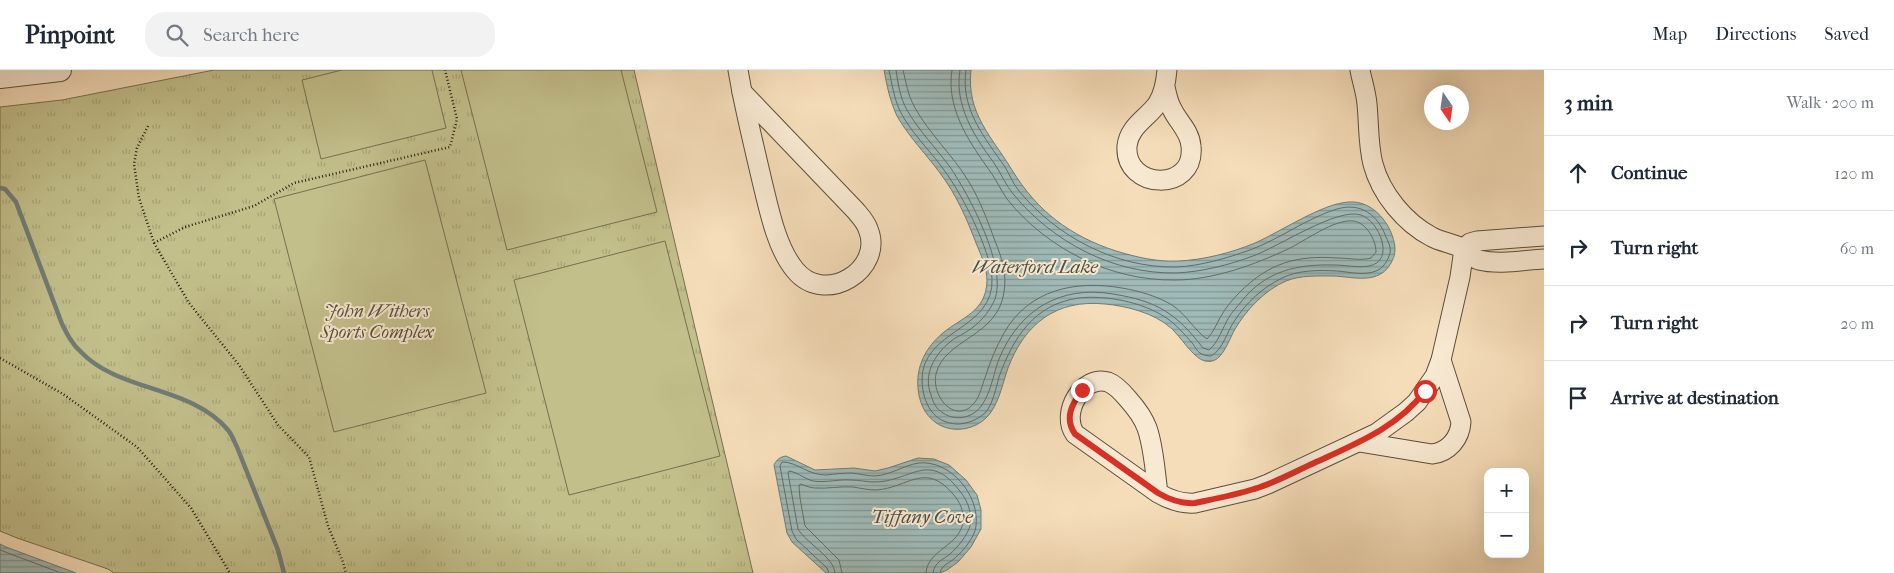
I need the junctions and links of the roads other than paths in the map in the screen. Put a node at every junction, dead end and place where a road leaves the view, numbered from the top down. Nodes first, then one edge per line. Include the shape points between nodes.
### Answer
1 (60, 70) edge
2 (738, 70) edge
3 (1360, 70) edge
4 (0, 77) edge
5 (1166, 79) edge
6 (742, 92) junction
7 (1544, 236) edge
8 (1464, 249) junction
9 (1544, 259) edge
10 (1441, 360) junction
11 (1359, 442) junction
12 (1158, 493) junction

1 - 4 street
2 - 6 street
3 - 8 street via 1373,164 1383,187 1416,227 1444,243
5 - 5 street via 1158,103 1134,128 1127,147 1131,165 1153,180 1177,177 1188,165 1192,149 1188,133 1172,109
6 - 6 street via 770,211 790,263 811,282 830,285 848,280 868,256 869,229 855,210
7 - 8 street via 1478,240
8 - 9 street via 1480,260
8 - 10 street
10 - 11 street via 1434,376 1411,407 1377,433
10 - 11 street via 1461,422 1457,439 1439,453 1432,454
11 - 12 street via 1255,489 1186,504
12 - 12 street via 1081,439 1071,428 1071,408 1082,390 1106,381 1113,384 1138,411 1147,428

